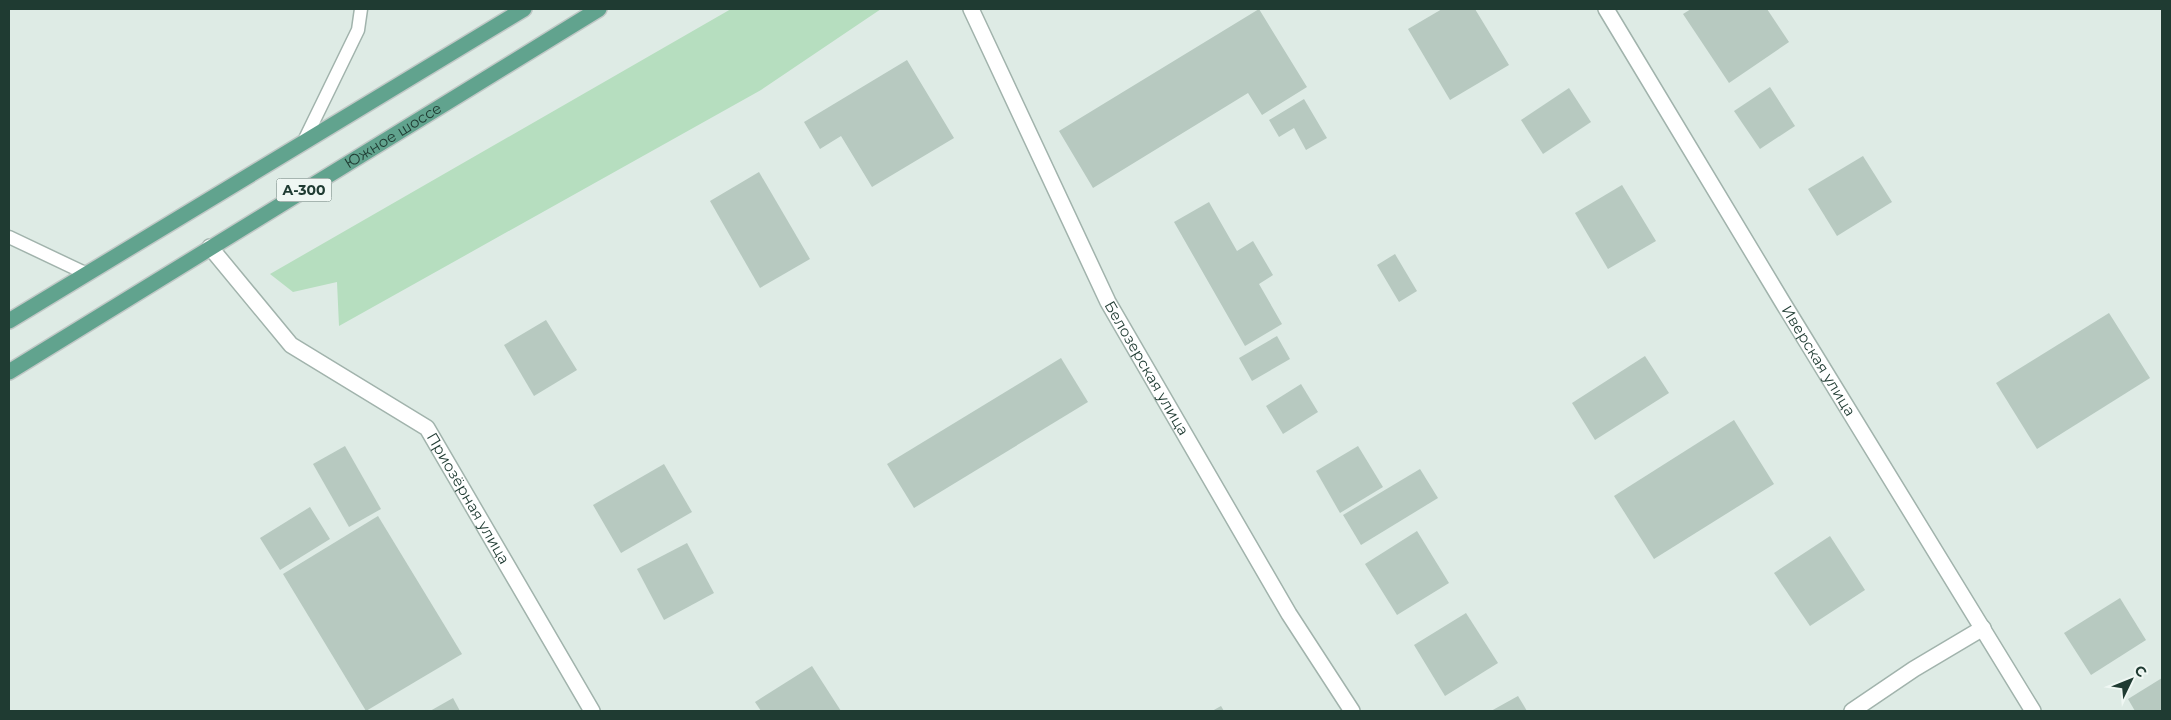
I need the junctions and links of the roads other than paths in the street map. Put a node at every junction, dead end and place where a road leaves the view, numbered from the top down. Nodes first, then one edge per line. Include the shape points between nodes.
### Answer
1 (361, 9) edge
2 (524, 9) edge
3 (599, 9) edge
4 (971, 9) edge
5 (1606, 9) edge
6 (303, 144) junction
7 (9, 237) edge
8 (210, 247) junction
9 (87, 274) junction
10 (9, 321) edge
11 (9, 372) edge
12 (1984, 628) junction
13 (592, 711) edge
14 (1352, 711) edge
15 (1852, 711) edge
16 (2033, 711) edge

1 - 6 lane via 358,30
2 - 6 main road, А-300
3 - 8 main road, Южное шоссе / А-300
4 - 14 street, Белозерская улица via 1108,302 1289,614
5 - 12 street, Иверская улица
6 - 9 main road, А-300
7 - 9 lane
8 - 11 main road, Южное шоссе / А-300
8 - 13 street, Приозёрная улица via 291,346 427,428
9 - 10 main road, А-300
12 - 15 street via 1914,669
12 - 16 street, Иверская улица

